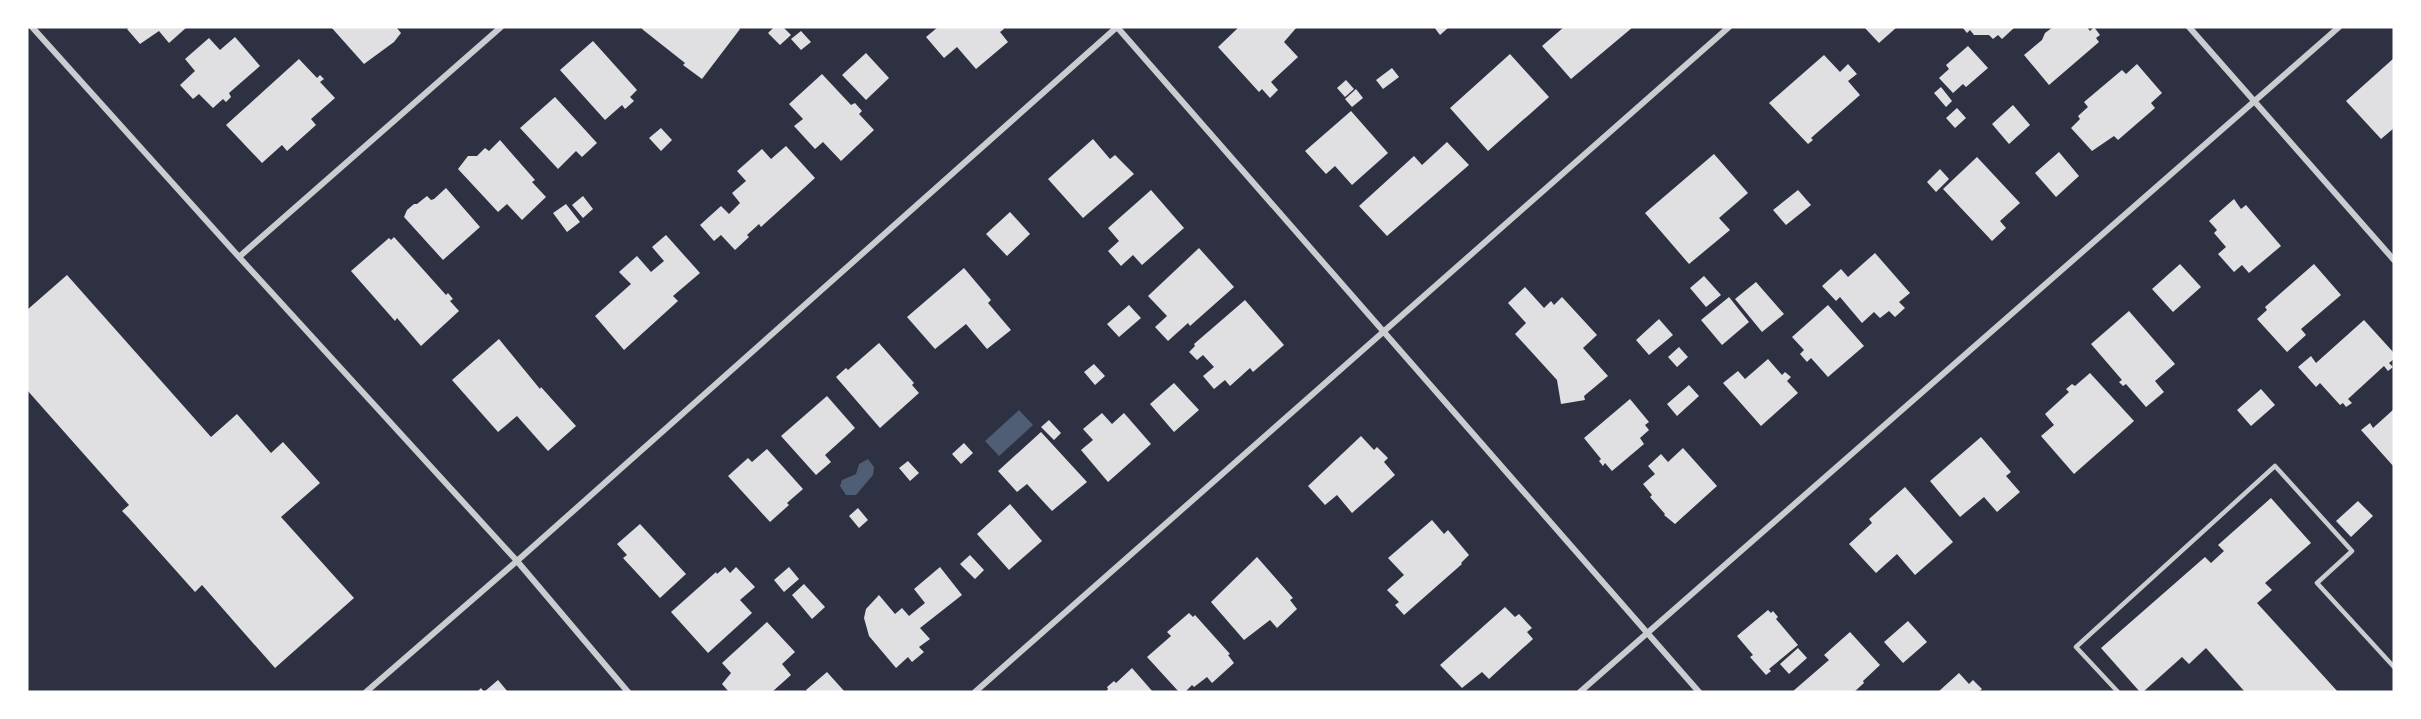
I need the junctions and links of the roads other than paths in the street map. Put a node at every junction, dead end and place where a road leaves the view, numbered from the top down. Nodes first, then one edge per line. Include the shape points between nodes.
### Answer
1 (32, 27) edge
2 (501, 27) edge
3 (1117, 27) edge
4 (1729, 27) edge
5 (2189, 27) edge
6 (2339, 27) edge
7 (2254, 102) junction
8 (239, 257) junction
9 (2394, 260) edge
10 (1382, 332) junction
11 (518, 561) junction
12 (1647, 632) junction
13 (2394, 667) edge
14 (366, 692) edge
15 (628, 692) edge
16 (975, 692) edge
17 (1580, 692) edge
18 (1700, 692) edge
19 (2118, 692) edge

1 - 8 street
2 - 8 street
3 - 10 street
3 - 11 street
4 - 10 street
5 - 7 street
6 - 7 street
7 - 9 street
7 - 12 street
8 - 11 street
10 - 12 street
10 - 16 street
11 - 14 street
11 - 15 street
12 - 17 street
12 - 18 street
13 - 19 lane via 2317,584 2352,551 2275,466 2076,647

